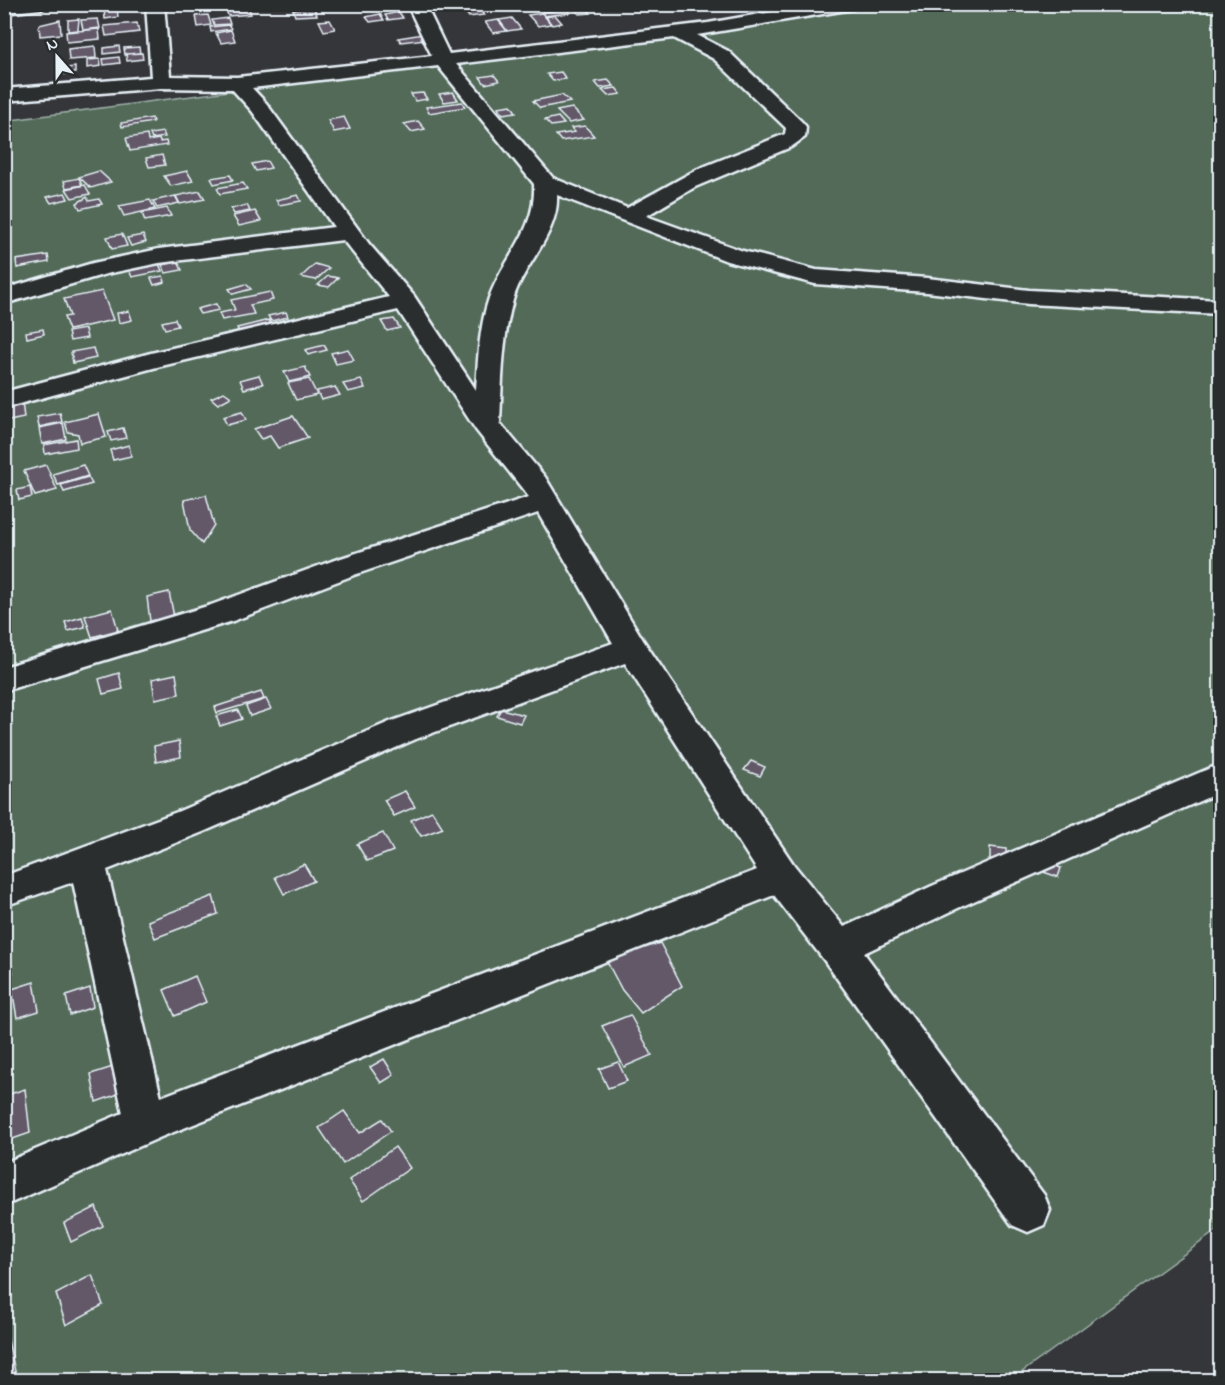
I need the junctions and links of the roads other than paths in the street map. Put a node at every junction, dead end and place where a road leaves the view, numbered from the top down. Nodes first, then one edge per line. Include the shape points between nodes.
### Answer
1 (41, 4) edge
2 (155, 4) edge
3 (416, 4) edge
4 (853, 4) edge
5 (4, 8) edge
6 (799, 8) edge
7 (676, 31) junction
8 (444, 62) junction
9 (161, 82) junction
10 (237, 83) junction
11 (4, 96) edge
12 (545, 183) junction
13 (631, 216) junction
14 (348, 232) junction
15 (4, 297) edge
16 (405, 302) junction
17 (1221, 307) edge
18 (4, 400) edge
19 (486, 424) junction
20 (545, 501) junction
21 (632, 648) junction
22 (4, 679) edge
23 (1221, 777) edge
24 (87, 862) junction
25 (781, 876) junction
26 (4, 891) edge
27 (838, 948) junction
28 (146, 1123) junction
29 (4, 1185) edge
30 (1028, 1210) dead end

1 - 5 street
2 - 9 street
3 - 8 street
4 - 6 street
6 - 7 street
7 - 8 street
7 - 13 street via 721,56 796,128 795,137 709,170
8 - 10 street
8 - 12 street
9 - 10 street
9 - 11 street
10 - 14 street via 259,107
12 - 13 street
12 - 19 street via 546,205 539,228 501,298 493,338
13 - 17 street via 735,256 815,277 1029,297
14 - 15 street via 159,256 101,268
14 - 16 street
16 - 18 street
16 - 19 street
19 - 20 street
20 - 21 street
20 - 22 street via 222,613
21 - 24 street via 404,730
21 - 25 street
23 - 27 street
24 - 26 street
24 - 28 street
25 - 27 street
25 - 28 street
27 - 30 street
28 - 29 street

